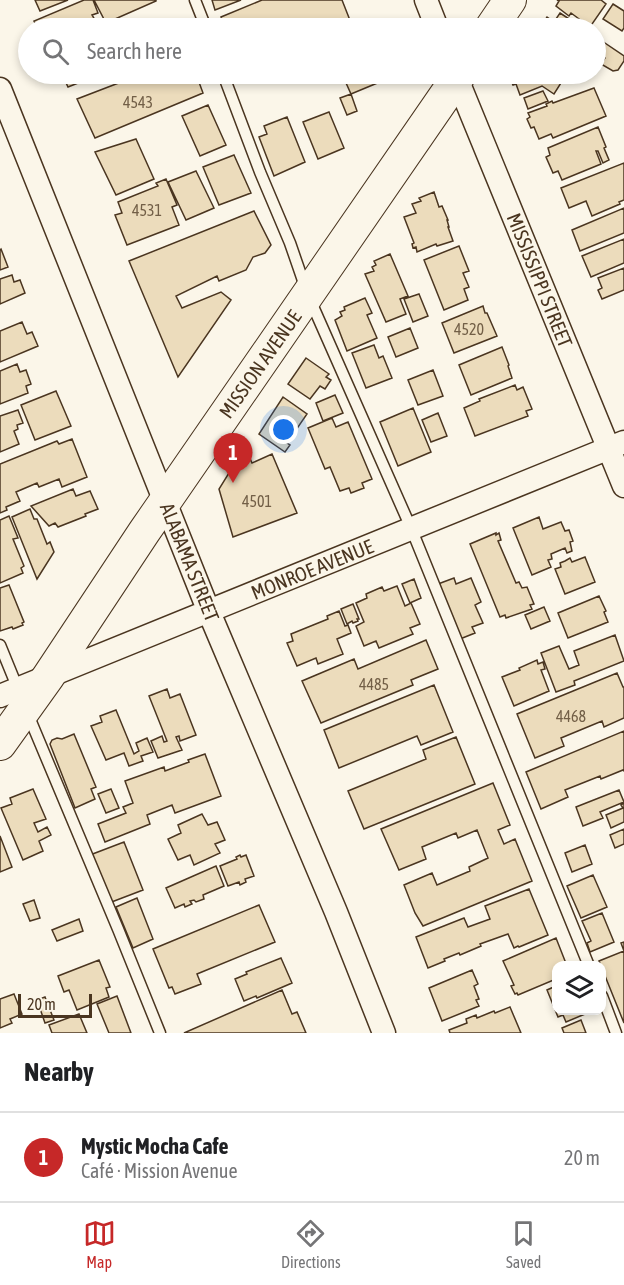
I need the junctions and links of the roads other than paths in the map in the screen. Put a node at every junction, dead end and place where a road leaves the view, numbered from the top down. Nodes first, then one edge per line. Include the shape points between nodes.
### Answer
1 (195, 0) edge
2 (426, 0) edge
3 (510, 0) edge
4 (202, 18) edge
5 (433, 18) edge
6 (498, 18) edge
7 (227, 84) edge
8 (451, 84) edge
9 (461, 84) edge
10 (0, 89) edge
11 (308, 295) junction
12 (617, 445) edge
13 (624, 486) edge
14 (165, 502) junction
15 (411, 528) junction
16 (210, 612) junction
17 (0, 645) edge
18 (48, 677) junction
19 (14, 698) edge
20 (0, 744) edge
21 (587, 961) edge
22 (606, 1007) edge
23 (160, 1033) edge
24 (384, 1033) edge
25 (616, 1033) edge

1 - 4 lane
2 - 5 street
3 - 6 main road
7 - 11 lane
8 - 11 main road, MISSION AVENUE
9 - 12 street, MISSISSIPPI STREET
10 - 14 street, ALABAMA STREET
11 - 14 main road, MISSION AVENUE
11 - 15 lane
12 - 13 street, MISSISSIPPI STREET
12 - 15 street, MONROE AVENUE
14 - 16 street, ALABAMA STREET
14 - 18 main road, MISSION AVENUE
15 - 16 street, MONROE AVENUE
15 - 21 lane
16 - 18 street, MONROE AVENUE
16 - 24 street, ALABAMA STREET
17 - 19 lane
18 - 19 main road, MISSION AVENUE
19 - 20 main road, MISSION AVENUE
19 - 23 lane via 118,929
22 - 25 lane

